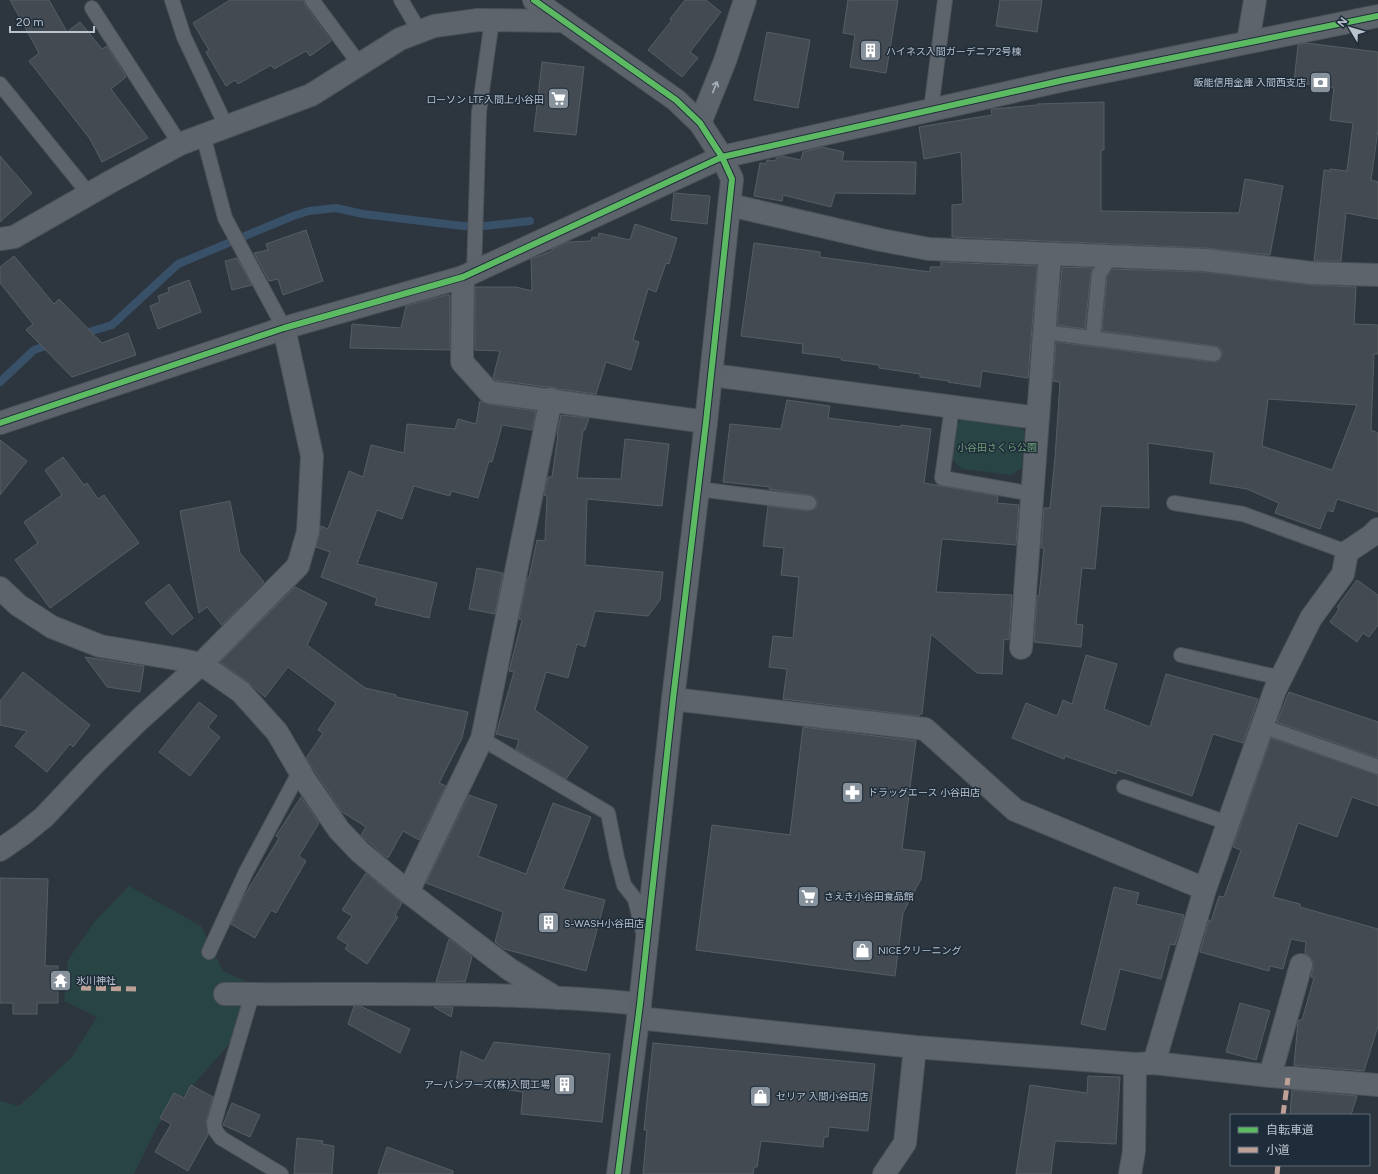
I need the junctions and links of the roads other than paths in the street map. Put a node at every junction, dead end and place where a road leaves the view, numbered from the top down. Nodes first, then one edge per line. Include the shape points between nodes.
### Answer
1 (172, 0) edge
2 (312, 0) edge
3 (401, 0) edge
4 (534, 0) edge
5 (745, 0) edge
6 (945, 0) edge
7 (1255, 0) edge
8 (92, 8) dead end
9 (1378, 16) edge
10 (492, 20) junction
11 (564, 22) junction
12 (420, 32) junction
13 (1248, 42) junction
14 (360, 65) junction
15 (0, 84) edge
16 (931, 110) junction
17 (700, 123) junction
18 (226, 126) junction
19 (203, 135) junction
20 (180, 144) junction
21 (722, 157) junction
22 (89, 194) junction
23 (730, 205) junction
24 (0, 239) edge
25 (1050, 254) junction
26 (1111, 256) junction
27 (468, 275) junction
28 (1378, 275) edge
29 (284, 328) junction
30 (1044, 332) junction
31 (1092, 338) junction
32 (1214, 354) dead end
33 (711, 375) junction
34 (551, 399) junction
35 (952, 407) junction
36 (1038, 418) junction
37 (706, 422) junction
38 (0, 423) edge
39 (698, 489) junction
40 (1032, 494) junction
41 (809, 503) dead end
42 (1174, 503) dead end
43 (1376, 537) edge
44 (1347, 552) junction
45 (0, 588) edge
46 (1021, 648) dead end
47 (1181, 655) dead end
48 (201, 664) junction
49 (1281, 678) junction
50 (673, 699) junction
51 (1262, 726) junction
52 (482, 739) junction
53 (1378, 767) edge
54 (300, 771) junction
55 (1124, 788) dead end
56 (1228, 823) junction
57 (0, 850) edge
58 (1205, 889) junction
59 (408, 892) junction
60 (647, 948) junction
61 (209, 952) dead end
62 (1301, 965) dead end
63 (225, 994) dead end
64 (252, 994) junction
65 (556, 998) junction
66 (639, 1011) junction
67 (915, 1047) junction
68 (1144, 1063) junction
69 (1270, 1076) junction
70 (1378, 1085) edge
71 (281, 1174) edge
72 (618, 1174) edge
73 (884, 1174) edge
74 (1130, 1174) edge

1 - 18 lane via 184,37
2 - 14 lane
3 - 12 lane
4 - 11 street
17 -> 5 street via 725,61
6 - 16 lane
7 - 13 street
8 - 20 lane
9 - 13 street
10 - 11 street
10 - 12 street via 434,26
10 - 27 lane via 479,112
11 - 17 street via 676,100
12 - 14 street via 400,39
13 - 16 street
14 - 18 street via 311,95
15 - 22 lane
16 - 21 street
17 - 21 street
18 - 19 street
19 - 20 street
19 - 29 lane via 225,218
20 - 22 street
21 - 23 street via 732,179
21 - 27 street
22 - 24 street via 14,237
23 - 25 street via 929,249
23 - 33 street
25 - 26 street
25 - 30 street
26 - 28 street via 1205,260 1312,273
26 - 31 lane via 1099,274
27 - 29 street
27 - 34 street via 462,362 490,392
29 - 38 street
29 - 48 street via 312,456 308,532 298,566
30 - 31 lane
30 - 36 street
31 - 32 lane
33 - 35 street
33 - 37 street
34 - 37 street
34 - 52 street
35 - 36 street
35 - 40 lane via 942,478
36 - 40 street
37 - 39 street
39 - 41 lane
39 - 50 street
40 - 46 street
42 - 44 lane via 1243,514
43 - 44 street
44 - 49 street via 1343,574 1311,618
45 - 48 street via 18,605 52,627 100,646
47 - 49 lane
48 - 54 street via 241,692 277,732
48 - 57 street via 140,719 44,817
49 - 51 street
50 - 58 street via 925,729 1015,810
50 - 60 street
51 - 53 lane
51 - 56 street
52 - 59 street
52 - 60 lane via 608,813 624,885 635,899
54 - 59 street via 339,830 360,852
54 - 61 lane via 246,872
55 - 56 lane
56 - 58 street
58 - 68 street
59 - 65 street via 509,970
60 - 66 street
62 - 69 street
63 - 64 street
64 - 65 street via 486,995
64 - 71 lane via 214,1123 215,1130 221,1138
65 - 66 street via 600,1000
66 - 67 street
66 - 72 street
67 - 68 street
67 - 73 street via 906,1143
68 - 69 street
68 - 74 street
69 - 70 street

